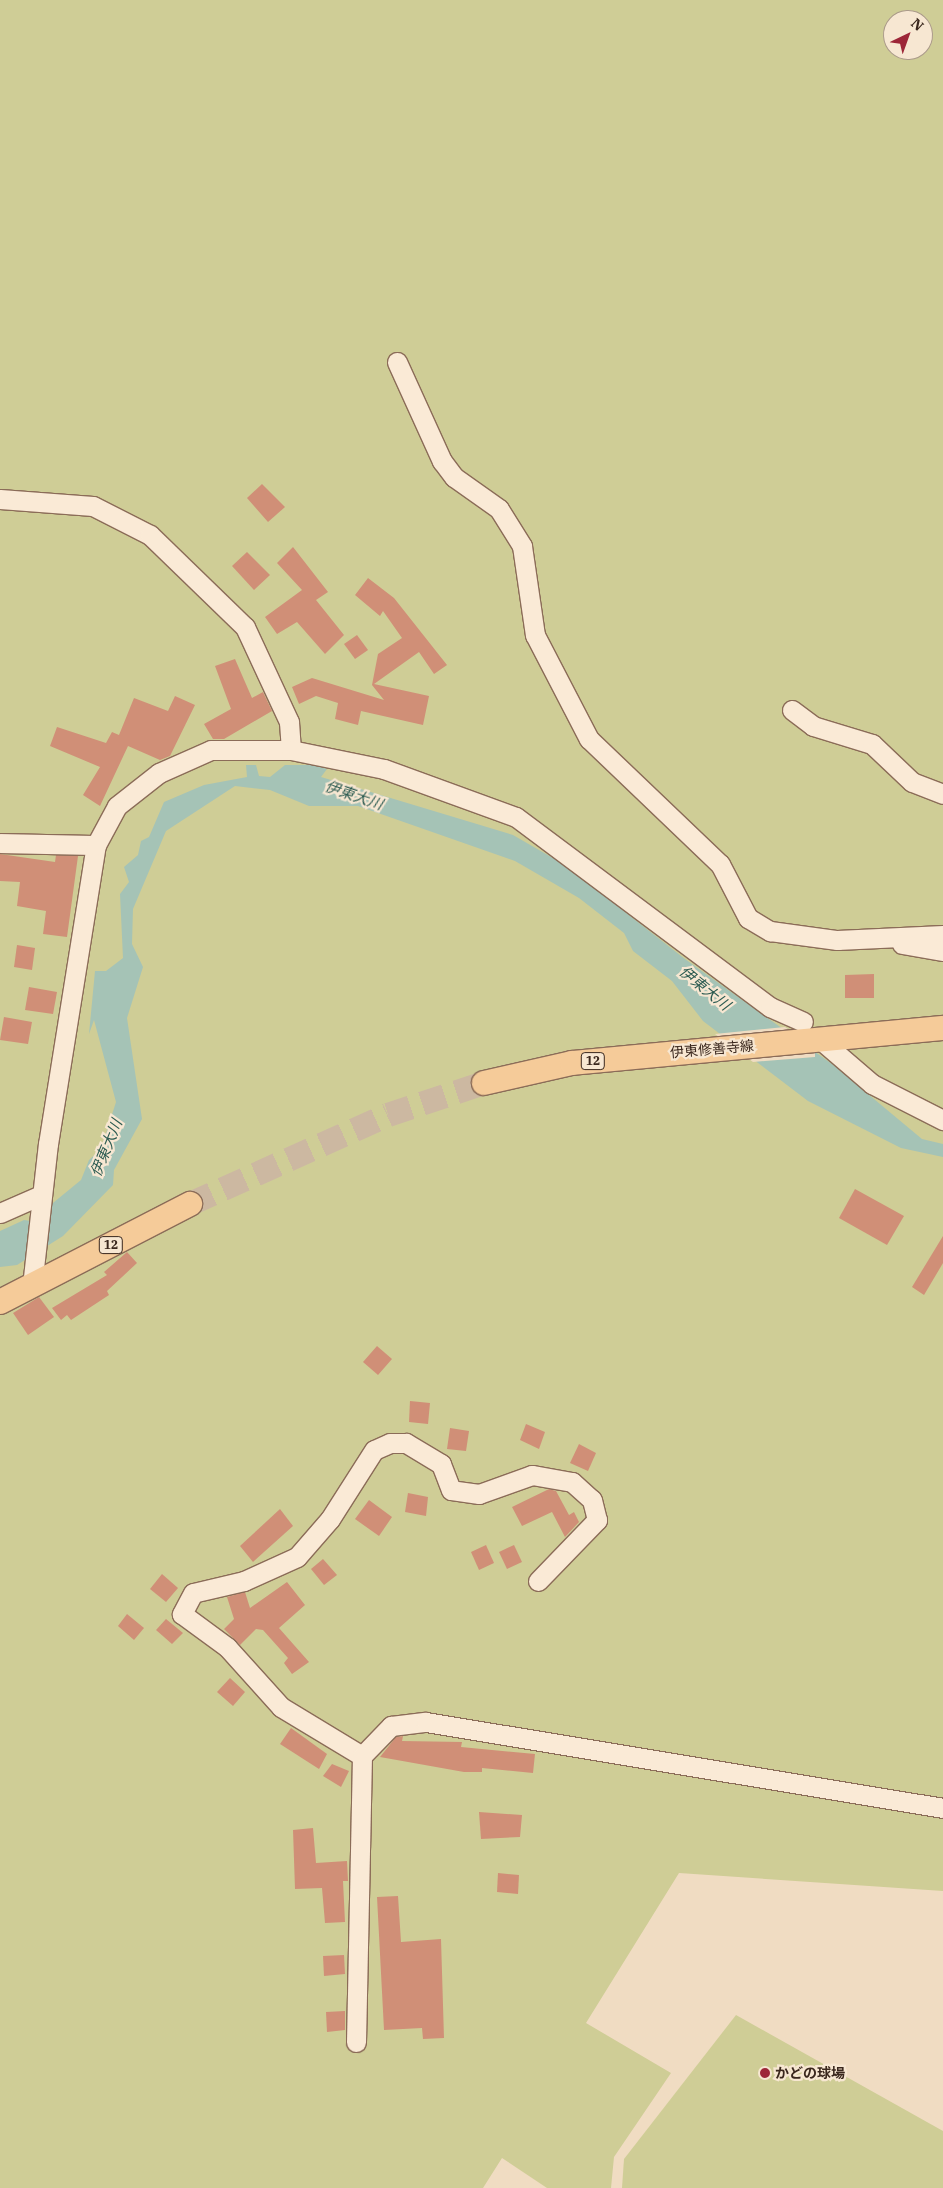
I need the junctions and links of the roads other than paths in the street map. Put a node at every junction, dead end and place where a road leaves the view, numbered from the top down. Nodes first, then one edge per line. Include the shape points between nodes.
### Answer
1 (398, 362) dead end
2 (0, 499) edge
3 (792, 710) dead end
4 (291, 750) junction
5 (943, 794) edge
6 (0, 843) edge
7 (96, 845) junction
8 (943, 934) edge
9 (888, 936) junction
10 (943, 951) edge
11 (943, 1028) edge
12 (800, 1032) junction
13 (822, 1041) junction
14 (484, 1083) tunnel mouth
15 (943, 1120) edge
16 (42, 1195) junction
17 (190, 1204) tunnel mouth
18 (0, 1213) edge
19 (32, 1286) junction
20 (0, 1302) edge
21 (538, 1581) dead end
22 (362, 1756) junction
23 (943, 1808) edge
24 (356, 2042) dead end

1 - 9 street via 442,461 454,477 499,509 522,546 535,635 589,739 720,864 748,918 770,931 837,940
2 - 4 street via 93,506 150,534 245,627 289,722
3 - 5 street via 813,726 872,744 912,782
4 - 7 street via 211,750 159,773 117,806
4 - 12 street via 384,769 516,817
6 - 7 street
7 - 16 street
8 - 9 street
9 - 10 street via 904,944
11 - 13 main road, 伊東修善寺線 / 12
12 - 13 main road, 伊東修善寺線 / 12
12 - 14 main road, 伊東修善寺線 / 12 via 704,1048 572,1063
13 - 15 street via 872,1084
16 - 18 street
16 - 19 street
17 - 19 main road, 12
19 - 20 main road, 12
21 - 22 street via 597,1520 592,1500 572,1482 532,1475 479,1494 451,1490 441,1464 406,1443 374,1450 330,1520 297,1557 244,1581 193,1593 182,1614 227,1646 281,1707
22 - 23 street via 391,1726 426,1722
22 - 24 street

